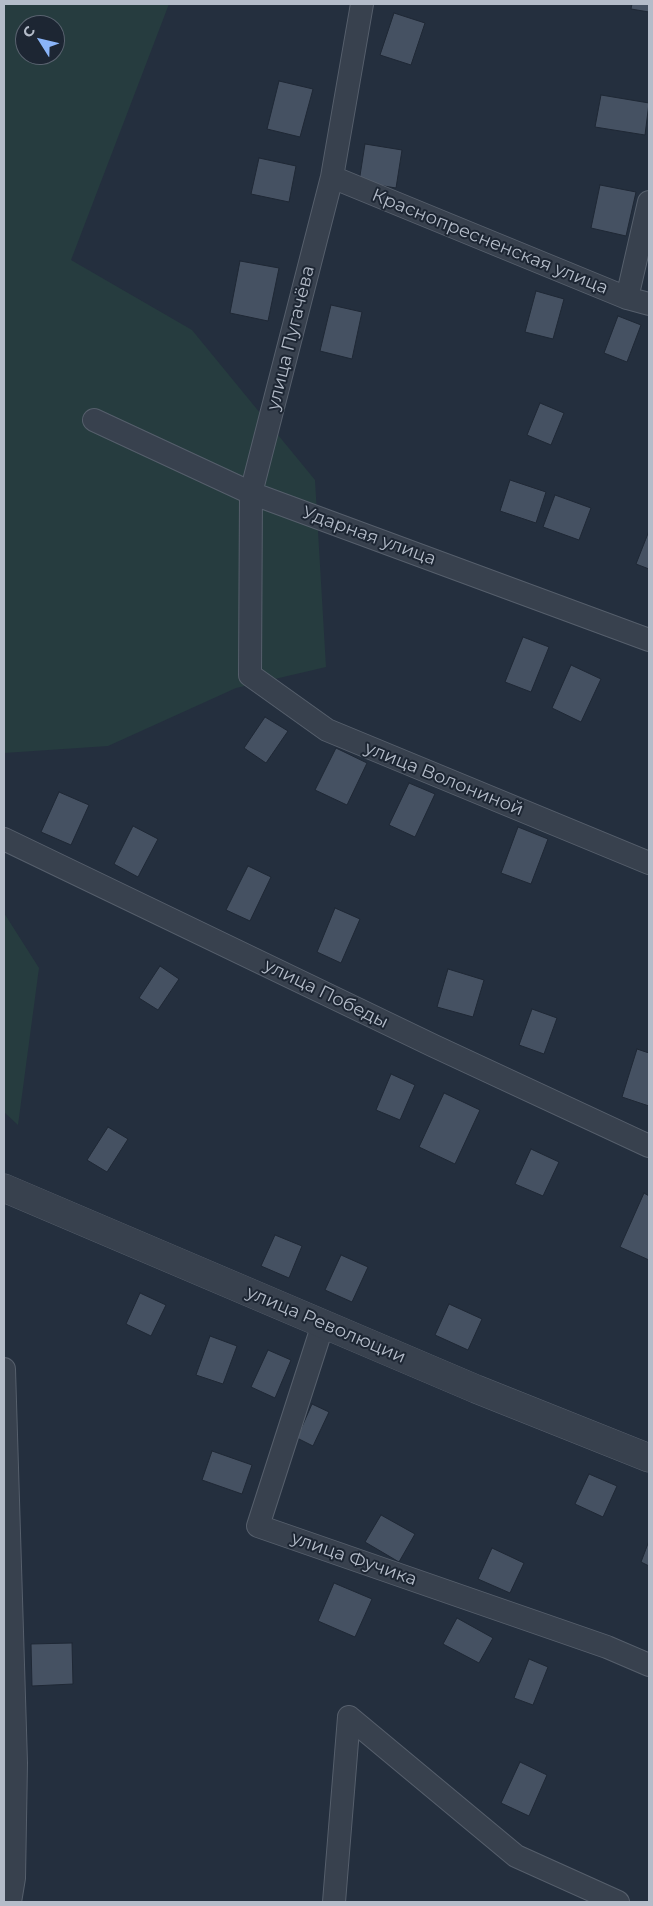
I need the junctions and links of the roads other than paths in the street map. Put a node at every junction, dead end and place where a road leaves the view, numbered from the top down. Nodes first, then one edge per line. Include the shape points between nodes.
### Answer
1 (362, 4) edge
2 (332, 177) junction
3 (649, 202) edge
4 (628, 298) junction
5 (649, 304) edge
6 (94, 420) dead end
7 (251, 493) junction
8 (649, 640) edge
9 (250, 675) joint
10 (4, 839) edge
11 (649, 863) edge
12 (649, 1146) edge
13 (4, 1188) edge
14 (323, 1324) junction
15 (4, 1369) edge
16 (649, 1458) edge
17 (649, 1665) edge
18 (10, 1902) edge
19 (334, 1902) edge
20 (618, 1902) edge

1 - 2 street, улица Пугачёва
2 - 4 street, Краснопресненская улица
2 - 7 street, улица Пугачёва
3 - 4 street
4 - 5 street, Краснопресненская улица
6 - 7 street, Ударная улица
7 - 8 street, Ударная улица
7 - 9 street, улица Пугачёва
9 - 11 street, улица Волониной via 327,730
10 - 12 street, улица Победы
13 - 14 street, улица Революции
14 - 16 street, улица Революции
14 - 17 street, улица Фучика via 258,1526 607,1647
15 - 18 street via 16,1763 14,1878
19 - 20 street via 349,1717 516,1856

